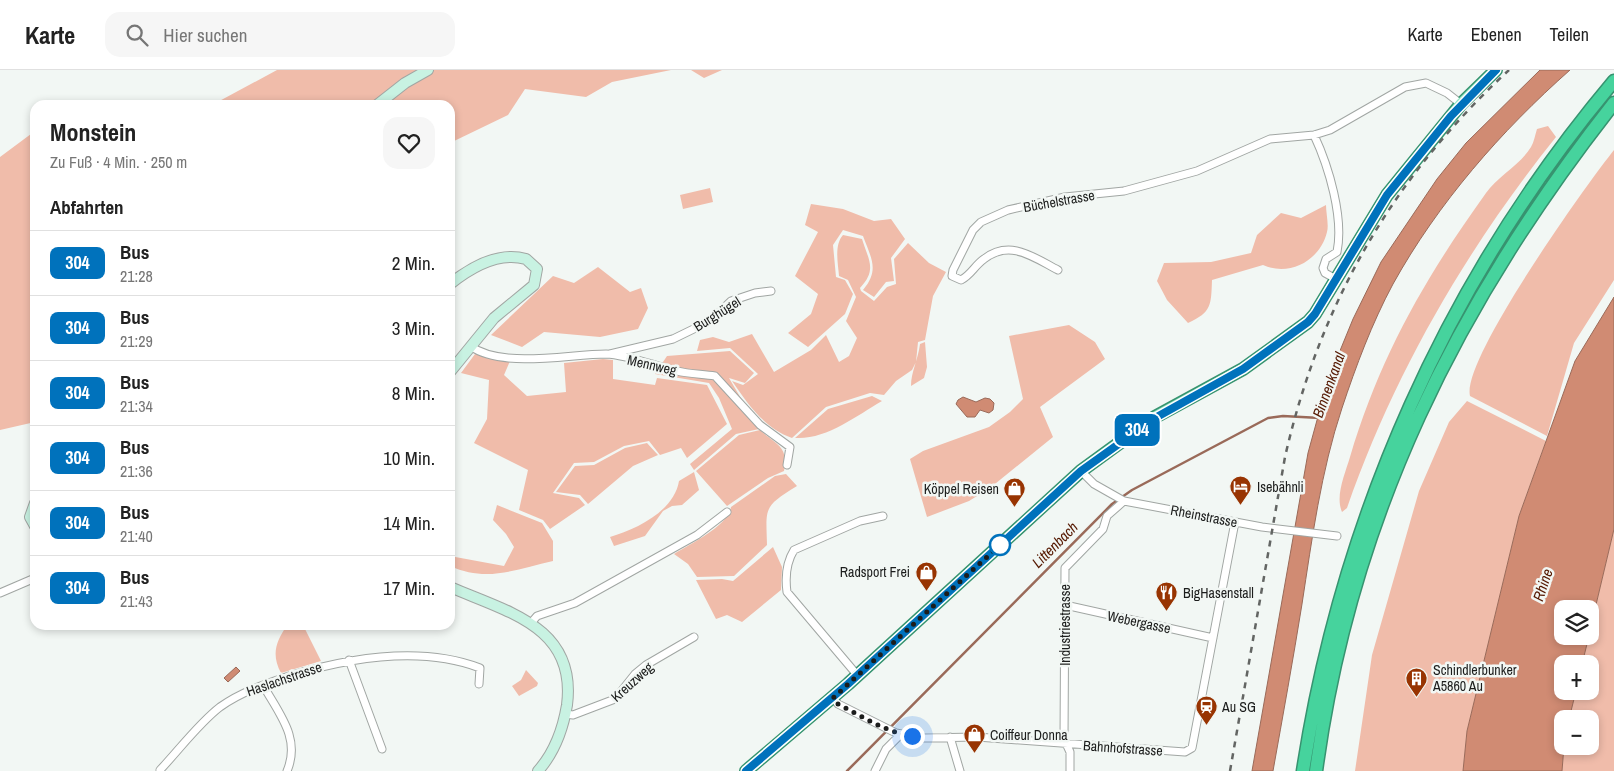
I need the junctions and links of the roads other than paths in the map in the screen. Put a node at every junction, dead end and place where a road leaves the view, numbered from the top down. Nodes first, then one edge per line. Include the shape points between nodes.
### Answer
1 (428, 70) edge
2 (1496, 70) edge
3 (1614, 81) edge
4 (383, 100) edge
5 (1614, 103) edge
6 (1461, 104) junction
7 (1314, 135) junction
8 (1058, 270) dead end
9 (1336, 279) junction
10 (455, 280) edge
11 (771, 292) dead end
12 (470, 346) junction
13 (607, 354) junction
14 (455, 366) edge
15 (787, 465) dead end
16 (1081, 471) junction
17 (1124, 501) junction
18 (727, 512) dead end
19 (883, 516) dead end
20 (1235, 522) junction
21 (1337, 536) dead end
22 (30, 580) edge
23 (455, 588) edge
24 (0, 593) edge
25 (1065, 605) junction
26 (531, 623) junction
27 (694, 637) dead end
28 (1213, 638) junction
29 (349, 660) junction
30 (858, 676) junction
31 (479, 684) dead end
32 (263, 685) junction
33 (833, 698) junction
34 (565, 714) junction
35 (899, 733) junction
36 (950, 737) junction
37 (1066, 744) junction
38 (382, 749) dead end
39 (160, 770) edge
40 (287, 771) edge
41 (538, 771) edge
42 (746, 771) edge
43 (875, 771) edge
44 (960, 771) edge
45 (1070, 771) edge
46 (1303, 771) edge
47 (1316, 771) edge

1 - 4 street
2 - 6 main road
3 - 46 highway via 1557,154 1482,268 1449,325 1402,421 1346,573 1321,669
5 - 47 highway via 1564,166 1525,224 1495,271 1430,390 1395,470 1357,579 1333,673
6 - 7 street, Büchelstrasse via 1426,83 1405,87 1330,130
6 - 9 main road via 1387,195
7 - 8 street, Büchelstrasse via 1270,139 1196,172 1124,191 1065,197 1008,210 981,222 973,230 952,276 961,280 989,256 1011,249 1020,250
7 - 9 street via 1329,177 1340,239 1337,252 1326,259 1323,268 1325,273
9 - 16 main road via 1315,314 1298,330 1243,369 1155,418
10 - 12 street via 466,272 502,257 526,259 537,269 534,285 504,308
11 - 13 street, Burghügel via 755,293 731,301 710,321 673,339
12 - 13 street, Mennweg via 506,357 552,359
12 - 14 street
13 - 15 street, Mennweg via 714,376 760,425 790,448
16 - 17 street, Rheinstrasse via 1094,484
16 - 30 main road
17 - 20 street, Rheinstrasse
17 - 25 street, Industriestrasse via 1107,516 1104,529 1065,568
18 - 26 street via 697,535 576,603 537,616
19 - 30 street via 860,521 794,550 788,560 787,592
20 - 21 street, Rheinstrasse
20 - 28 street, Bahnhofstrasse
22 - 24 street
23 - 26 street
25 - 28 street, Webergasse
25 - 37 street, Industriestrasse
26 - 34 street via 552,640 564,658 569,686
27 - 34 street, Kreuzweg via 636,674 616,700
28 - 37 street, Bahnhofstrasse via 1192,748 1185,752
29 - 31 street, Haslachstrasse via 397,656 446,659 480,668
29 - 32 street, Haslachstrasse
29 - 38 street
30 - 33 main road
32 - 39 street, Haslachstrasse via 240,694 219,708
32 - 40 street via 290,735 292,760
33 - 35 street, Bahnhofstrasse via 838,704
33 - 42 main road
34 - 41 street via 555,746
35 - 36 street, Bahnhofstrasse via 923,738
35 - 43 street
36 - 37 street, Bahnhofstrasse
36 - 44 street
37 - 45 street, Industriestrasse via 1070,752

